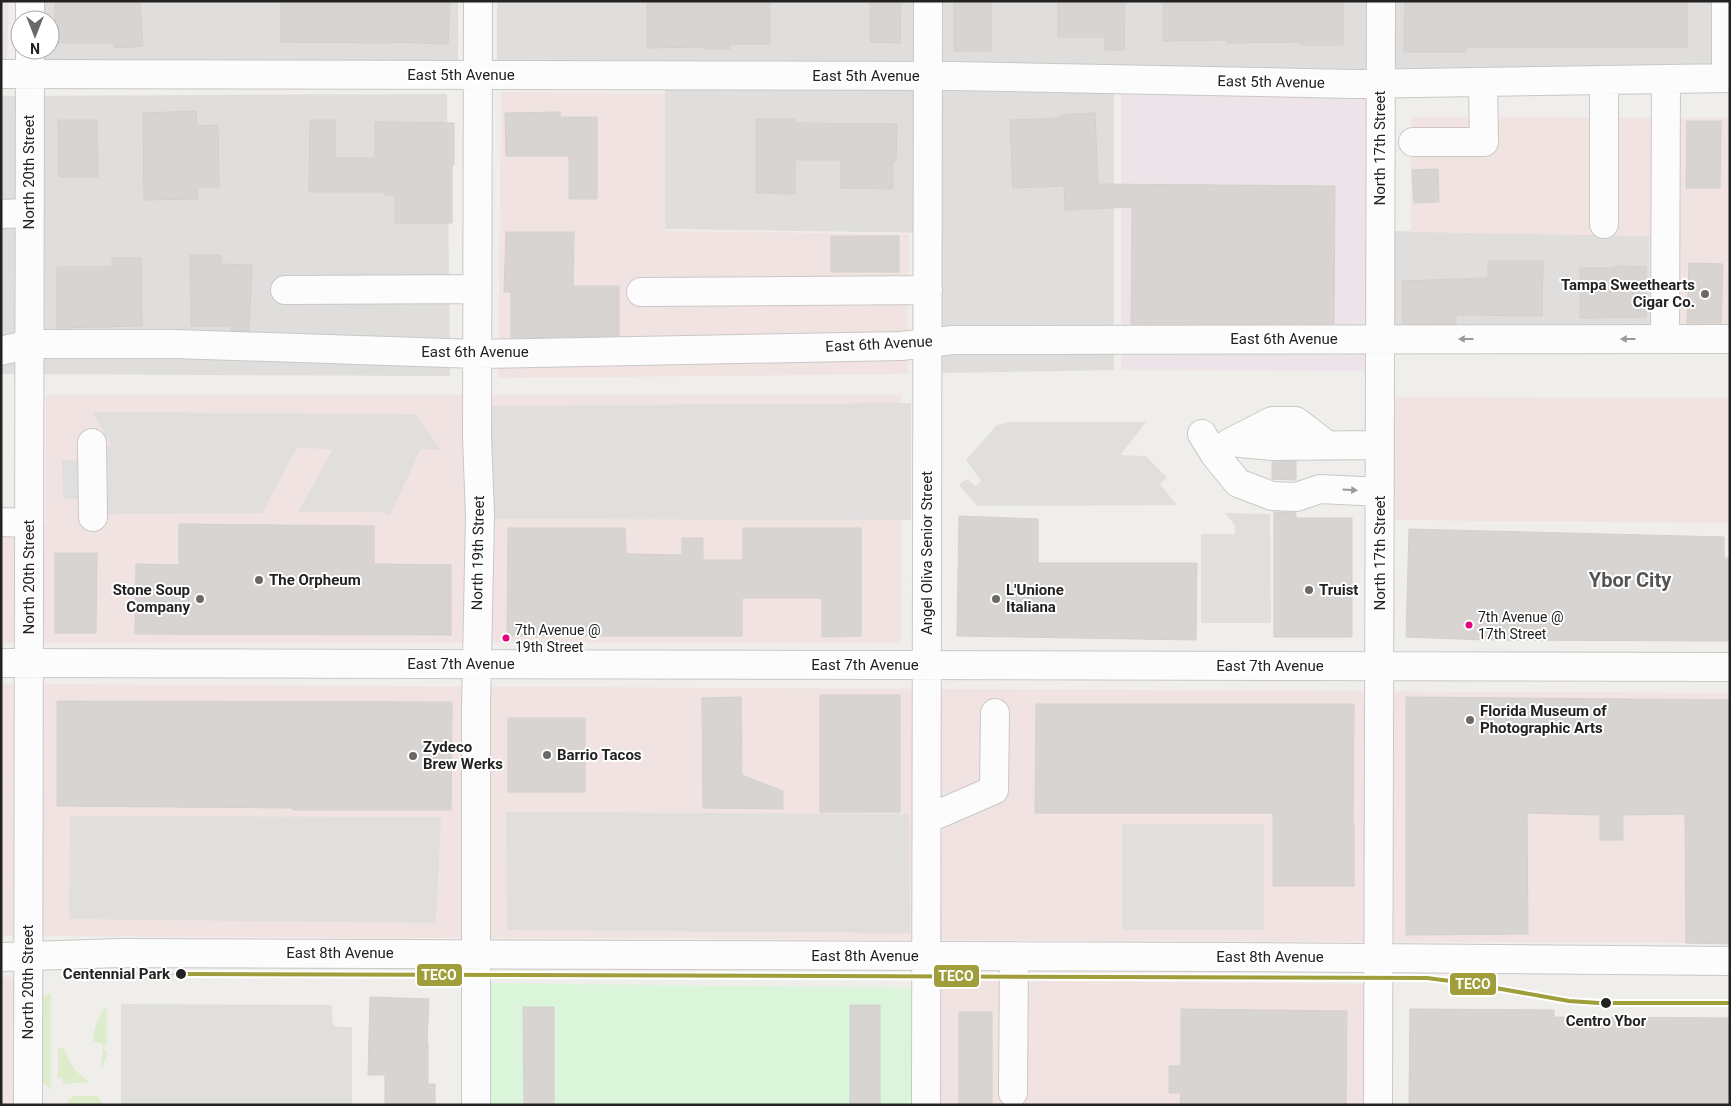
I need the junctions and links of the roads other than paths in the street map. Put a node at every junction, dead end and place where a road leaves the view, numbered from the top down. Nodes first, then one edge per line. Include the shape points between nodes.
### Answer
1 (478, 1) edge
2 (928, 1) edge
3 (1381, 1) edge
4 (1726, 1) edge
5 (30, 62) edge
6 (1, 74) edge
7 (478, 75) junction
8 (928, 76) junction
9 (1728, 78) edge
10 (1666, 79) junction
11 (1604, 80) junction
12 (1483, 82) junction
13 (1380, 84) junction
14 (1413, 142) dead end
15 (29, 213) junction
16 (1, 214) edge
17 (1604, 224) dead end
18 (477, 289) junction
19 (285, 290) dead end
20 (928, 290) junction
21 (641, 292) dead end
22 (1380, 339) junction
23 (1665, 339) junction
24 (1730, 339) edge
25 (928, 343) junction
26 (29, 344) junction
27 (1, 351) edge
28 (477, 354) junction
29 (92, 443) dead end
30 (1216, 443) junction
31 (1327, 445) junction
32 (1380, 445) junction
33 (1380, 492) junction
34 (93, 517) dead end
35 (1, 522) edge
36 (29, 523) junction
37 (1, 663) edge
38 (29, 663) junction
39 (476, 664) junction
40 (927, 665) junction
41 (1379, 666) junction
42 (1730, 667) edge
43 (995, 713) dead end
44 (927, 820) junction
45 (476, 954) junction
46 (28, 956) junction
47 (927, 956) junction
48 (1014, 956) junction
49 (1, 957) edge
50 (1379, 958) junction
51 (1730, 960) edge
52 (1013, 1094) dead end
53 (28, 1105) edge
54 (476, 1105) edge
55 (926, 1105) edge
56 (1378, 1105) edge

1 - 7 street, North 19th Street
2 - 8 street, Angel Oliva Senior Street
3 - 13 street, North 17th Street
4 - 9 street
5 - 6 street, East 5th Avenue
5 - 7 street, East 5th Avenue
5 - 15 street, North 20th Street
7 - 8 street, East 5th Avenue
7 - 18 street, North 19th Street
8 - 13 street, East 5th Avenue
8 - 20 street, Angel Oliva Senior Street
9 - 10 street, East 5th Avenue
10 - 11 street, East 5th Avenue
10 - 23 street
11 - 12 street, East 5th Avenue
11 - 17 street
12 - 13 street, East 5th Avenue
12 - 14 street via 1484,142
13 - 22 street, North 17th Street
15 - 16 street
15 - 26 street, North 20th Street
18 - 19 street
18 - 28 street, North 19th Street
20 - 21 street
20 - 25 street, Angel Oliva Senior Street
23 -> 22 street, East 6th Avenue
22 - 25 street, East 6th Avenue via 953,340
22 - 32 street, North 17th Street
23 - 24 street, East 6th Avenue
25 - 28 street, East 6th Avenue
25 - 40 street, Angel Oliva Senior Street
26 - 27 street, East 6th Avenue
26 - 28 street, East 6th Avenue via 176,344
26 - 36 street, North 20th Street
28 - 39 street, North 19th Street via 480,515
29 - 34 street
30 - 31 street via 1272,462 1296,462
30 - 31 street via 1272,421 1296,421
30 -> 33 street via 1238,483 1296,478 1320,489
31 - 32 street
32 - 33 street, North 17th Street
33 - 41 street, North 17th Street
35 - 36 street
36 - 38 street, North 20th Street
37 - 38 street, East 7th Avenue
38 - 39 street, East 7th Avenue
38 - 46 street, North 20th Street
39 - 40 street, East 7th Avenue
39 - 45 street, North 19th Street
40 - 41 street, East 7th Avenue
40 - 44 street, Angel Oliva Senior Street
41 - 42 street, East 7th Avenue
41 - 50 street, North 17th Street
43 - 44 street via 994,790
44 - 47 street, Angel Oliva Senior Street
45 - 46 street, East 8th Avenue via 120,953
45 - 47 street, East 8th Avenue
45 - 54 street, North 19th Street
46 - 49 street, East 8th Avenue
46 - 53 street, North 20th Street
47 - 48 street, East 8th Avenue
47 - 55 street, Angel Oliva Senior Street
48 - 50 street, East 8th Avenue
48 - 52 street
50 - 51 street, East 8th Avenue
50 - 56 street, North 17th Street

